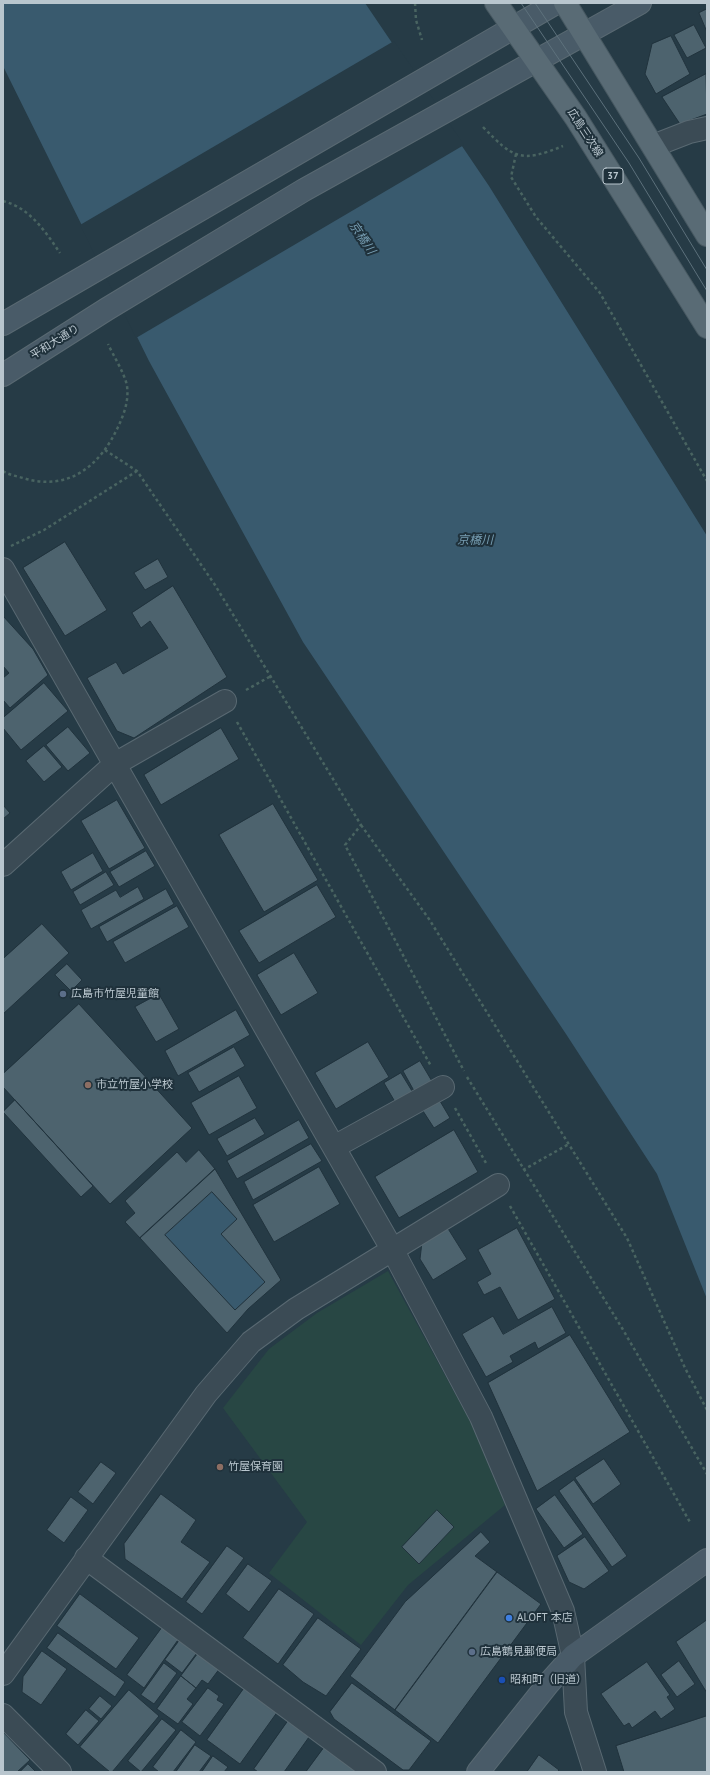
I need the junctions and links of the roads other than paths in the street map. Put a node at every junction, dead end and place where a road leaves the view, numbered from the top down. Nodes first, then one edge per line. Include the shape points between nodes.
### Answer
1 (496, 3) edge
2 (556, 3) edge
3 (565, 3) edge
4 (640, 3) edge
5 (513, 28) junction
6 (585, 34) junction
7 (536, 61) junction
8 (707, 128) edge
9 (653, 146) junction
10 (707, 235) edge
11 (3, 324) edge
12 (707, 328) edge
13 (3, 375) edge
14 (3, 569) edge
15 (225, 701) road end
16 (115, 764) junction
17 (3, 866) edge
18 (443, 1087) road end
19 (334, 1147) junction
20 (498, 1185) road end
21 (392, 1249) junction
22 (86, 1558) junction
23 (707, 1560) edge
24 (573, 1656) junction
25 (3, 1674) edge
26 (3, 1715) edge
27 (60, 1772) edge
28 (375, 1772) edge
29 (478, 1772) edge
30 (595, 1772) edge

1 - 5 main road, 広島三次線 / 37
2 - 5 street
3 - 6 main road
4 - 6 street, 平和大通り
5 - 7 main road, 広島三次線 / 37
5 - 11 street
6 - 7 street, 平和大通り
6 - 9 main road
7 - 12 main road, 広島三次線 / 37 via 576,118
7 - 13 street, 平和大通り via 304,190
8 - 9 street
9 - 10 main road
14 - 16 street
15 - 16 street
16 - 17 street
16 - 19 street
18 - 19 street
19 - 21 street
20 - 21 street
21 - 22 street via 296,1309 251,1342 206,1394
21 - 24 street via 481,1416 563,1610
22 - 25 street
22 - 28 street
23 - 24 street
24 - 29 street
24 - 30 street via 576,1712
26 - 27 street

